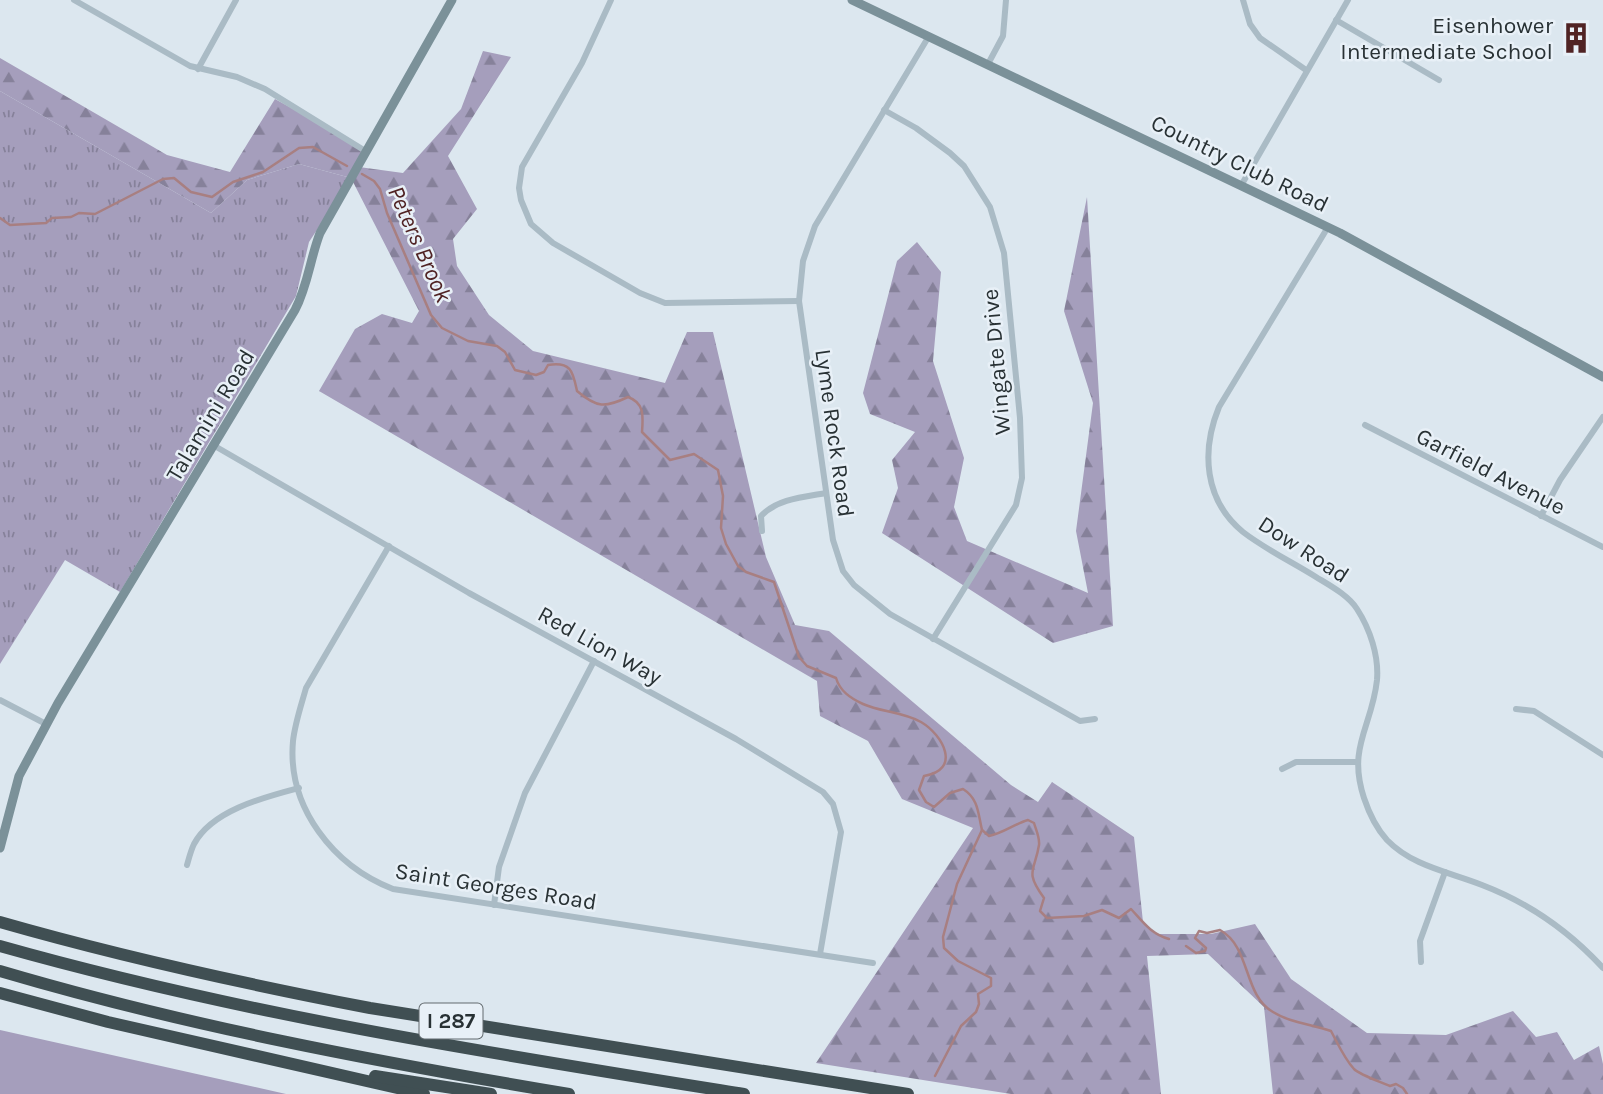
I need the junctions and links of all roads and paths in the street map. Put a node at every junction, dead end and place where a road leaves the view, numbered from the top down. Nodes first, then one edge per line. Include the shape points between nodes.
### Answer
1 (74, 0) edge
2 (236, 0) edge
3 (452, 0) edge
4 (611, 0) edge
5 (852, 0) edge
6 (1006, 0) edge
7 (1243, 0) edge
8 (1348, 0) edge
9 (1336, 20) junction
10 (929, 36) junction
11 (988, 64) junction
12 (198, 69) junction
13 (1306, 70) junction
14 (1439, 80) dead end
15 (884, 110) junction
16 (367, 152) junction
17 (1242, 184) junction
18 (1328, 227) junction
19 (799, 301) junction
20 (1603, 377) edge
21 (1603, 417) edge
22 (1364, 425) dead end
23 (213, 445) junction
24 (826, 493) junction
25 (1541, 516) junction
26 (762, 531) dead end
27 (389, 547) junction
28 (1603, 547) edge
29 (933, 639) junction
30 (594, 661) junction
31 (0, 700) edge
32 (1516, 709) dead end
33 (1095, 719) dead end
34 (46, 724) junction
35 (1603, 755) edge
36 (1357, 762) junction
37 (1282, 769) dead end
38 (299, 788) junction
39 (0, 848) edge
40 (187, 865) dead end
41 (1445, 872) junction
42 (494, 905) junction
43 (0, 922) edge
44 (0, 946) edge
45 (820, 954) junction
46 (1421, 962) dead end
47 (873, 963) dead end
48 (1603, 968) edge
49 (0, 971) edge
50 (0, 993) edge
51 (333, 1073) junction
52 (424, 1094) edge
53 (491, 1094) edge
54 (569, 1094) edge
55 (744, 1094) edge
56 (908, 1094) edge

1 - 12 street
2 - 12 street
3 - 16 street, Talamini Road
4 - 19 street via 582,62 522,167 521,201 531,224 553,243 665,303
5 - 10 street, Country Club Road
6 - 11 street via 1003,36
7 - 13 street via 1260,38
8 - 9 street
9 - 13 street
9 - 14 street
10 - 11 street, Country Club Road
10 - 15 street, Lyme Rock Road
11 - 17 street, Country Club Road
12 - 16 street via 265,89
13 - 17 street
15 - 19 street, Lyme Rock Road via 808,240
15 - 29 street, Wingate Drive via 950,153 964,166 990,207 1004,253 1017,391 1022,478 1016,505
16 - 23 street, Talamini Road via 320,233 295,310
17 - 18 street, Country Club Road
18 - 20 street, Country Club Road
18 - 36 street, Dow Road via 1219,407 1211,427 1207,464 1219,503 1242,531 1357,609 1377,667
19 - 24 street, Lyme Rock Road
21 - 25 street
22 - 25 street, Garfield Avenue
23 - 27 street, Red Lion Way
23 - 34 street, Talamini Road
24 - 26 street via 769,508 761,516
24 - 29 street, Lyme Rock Road via 838,559 853,585
25 - 28 street, Garfield Avenue
27 - 30 street, Red Lion Way
27 - 38 street, Saint Georges Road via 306,688 293,743
29 - 33 street, Lyme Rock Road via 1080,721
30 - 42 street via 525,793 499,867
30 - 45 street, Red Lion Way via 823,792 841,832
31 - 34 street
32 - 35 street via 1534,711
34 - 39 street, Talamini Road via 19,776
36 - 37 street via 1296,762
36 - 41 street, Dow Road via 1358,780 1379,830 1399,851
38 - 40 street via 252,800 220,819 200,835
38 - 42 street, Saint Georges Road via 322,839 363,875 393,889
41 - 46 street via 1420,941
41 - 48 street, Dow Road via 1518,901 1580,943
42 - 45 street, Saint Georges Road
43 - 56 highway, I 287 via 205,975 358,1005
44 - 55 highway, I 287 via 295,1017
45 - 47 street, Saint Georges Road
49 - 54 highway, I 287 via 208,1024
50 - 51 highway via 108,1023
51 - 52 highway
51 - 53 highway via 355,1072

